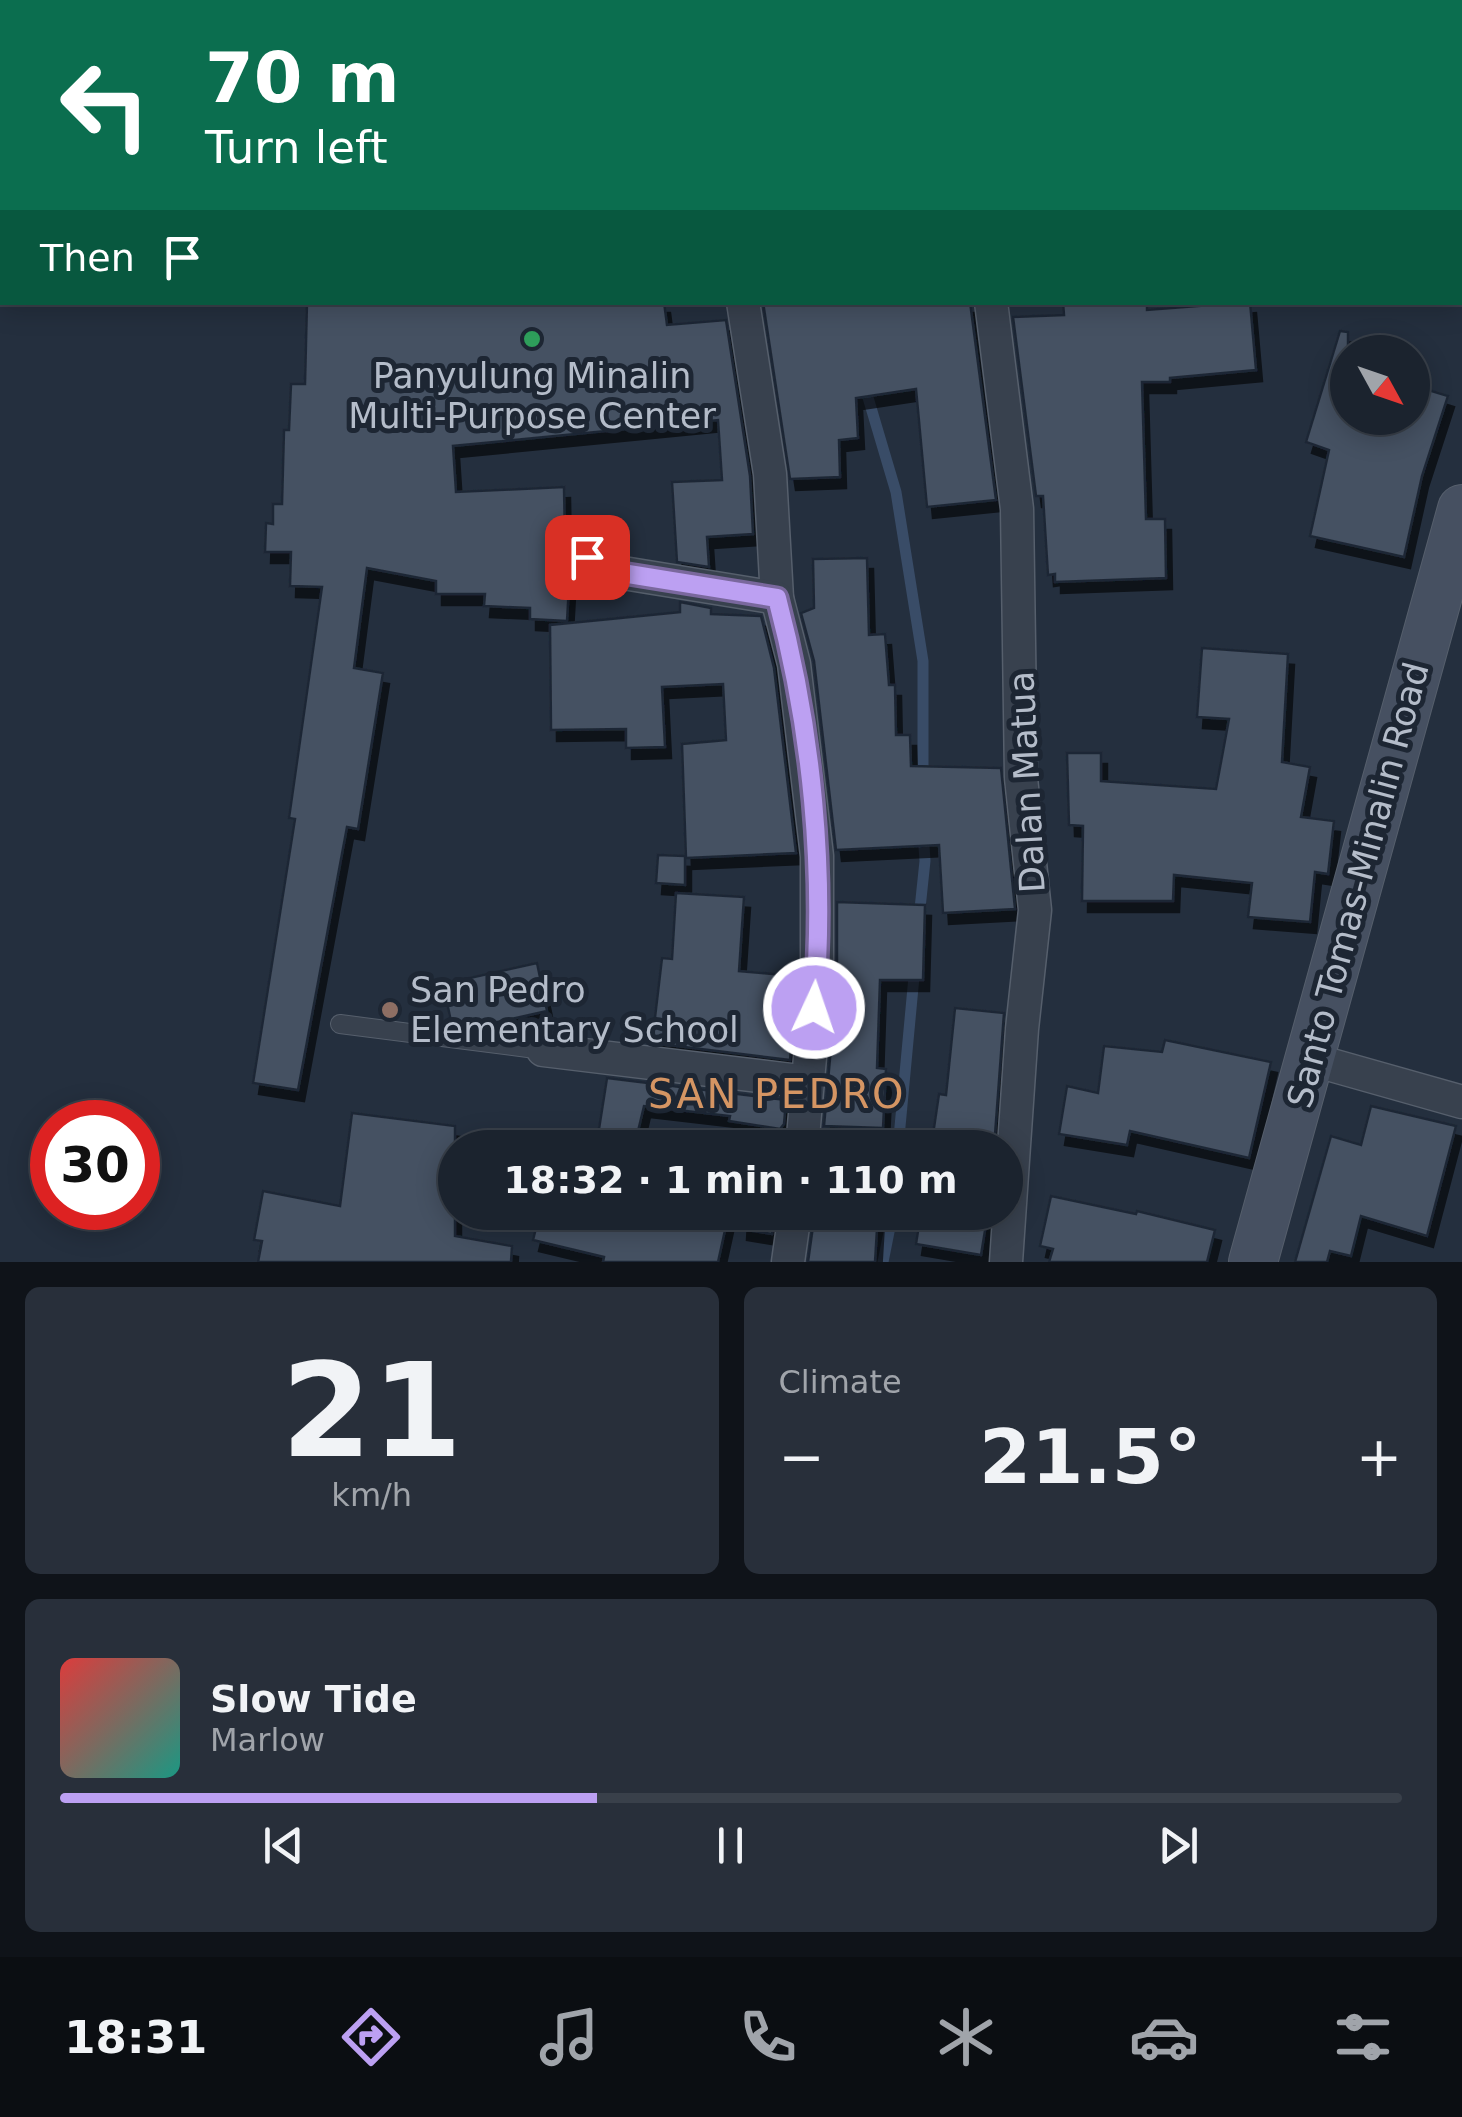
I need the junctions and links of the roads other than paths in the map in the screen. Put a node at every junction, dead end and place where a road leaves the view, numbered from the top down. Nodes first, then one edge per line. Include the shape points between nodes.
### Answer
1 (743, 305) edge
2 (991, 305) edge
3 (1462, 509) edge
4 (587, 557) dead end
5 (777, 598) junction
6 (340, 1024) dead end
7 (543, 1050) joint
8 (1310, 1059) junction
9 (808, 1082) junction
10 (1462, 1102) edge
11 (804, 1130) edge
12 (792, 1230) edge
13 (788, 1262) edge
14 (1006, 1262) edge
15 (1253, 1262) edge

1 - 5 street via 770,474
2 - 14 street, Dalan Matua via 1017,508 1021,778 1035,910
3 - 8 main road, Santo Tomas-Minalin Road
4 - 5 street via 616,572
5 - 9 street via 794,664 818,856
6 - 7 lane
7 - 9 street
8 - 10 street
8 - 15 main road, Santo Tomas-Minalin Road
9 - 11 street
12 - 13 street

